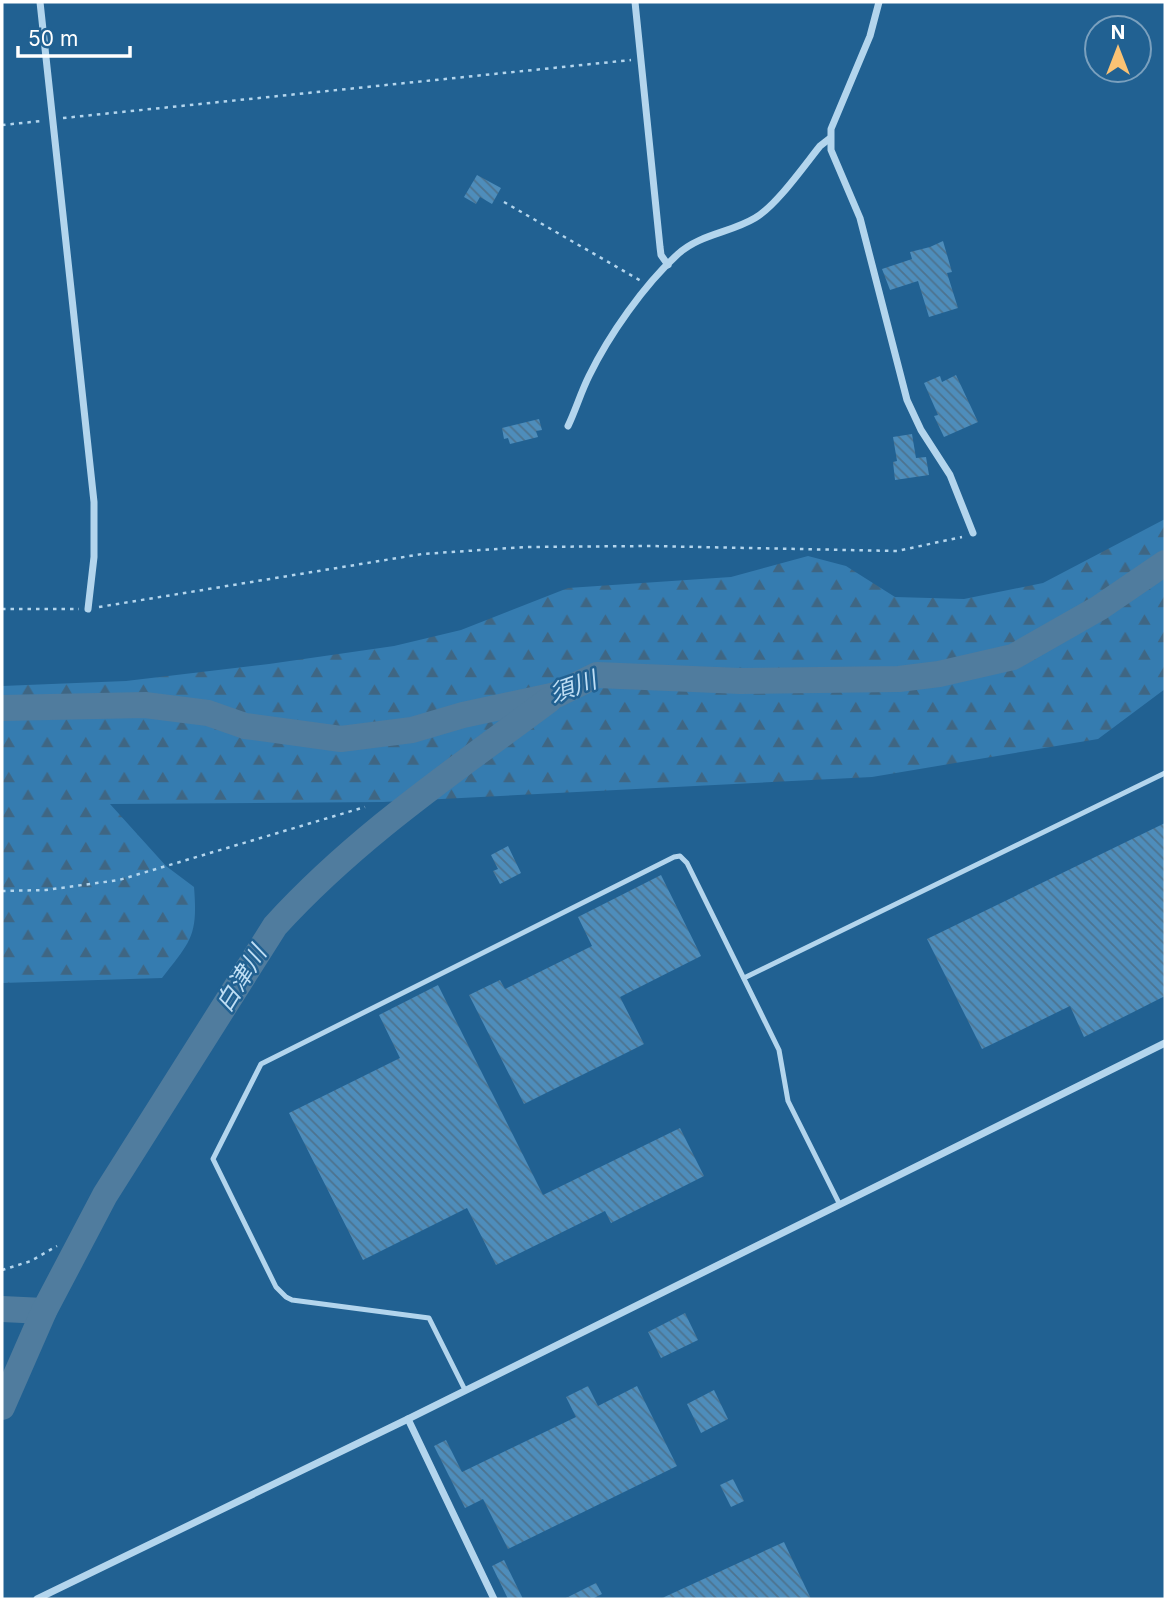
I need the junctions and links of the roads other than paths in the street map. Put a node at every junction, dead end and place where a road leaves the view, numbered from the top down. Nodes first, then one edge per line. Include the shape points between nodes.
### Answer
1 (40, 2) edge
2 (635, 2) edge
3 (879, 2) edge
4 (829, 139) junction
5 (668, 265) junction
6 (568, 425) dead end
7 (973, 533) road end
8 (88, 609) road end
9 (1165, 773) edge
10 (744, 978) junction
11 (1165, 1043) edge
12 (839, 1203) junction
13 (465, 1391) junction
14 (408, 1419) junction
15 (37, 1599) edge
16 (494, 1599) edge

1 - 8 street via 94,502
2 - 5 street via 661,255
3 - 4 street
4 - 5 street via 760,215 695,242
4 - 7 street via 860,218 907,400 954,483
5 - 6 street via 598,359
9 - 10 lane
10 - 12 lane via 779,1050 788,1101
10 - 13 lane via 687,863 674,857 261,1064 213,1159 276,1287 292,1300 429,1318
11 - 12 street
12 - 13 street
13 - 14 street
14 - 15 street
14 - 16 street

